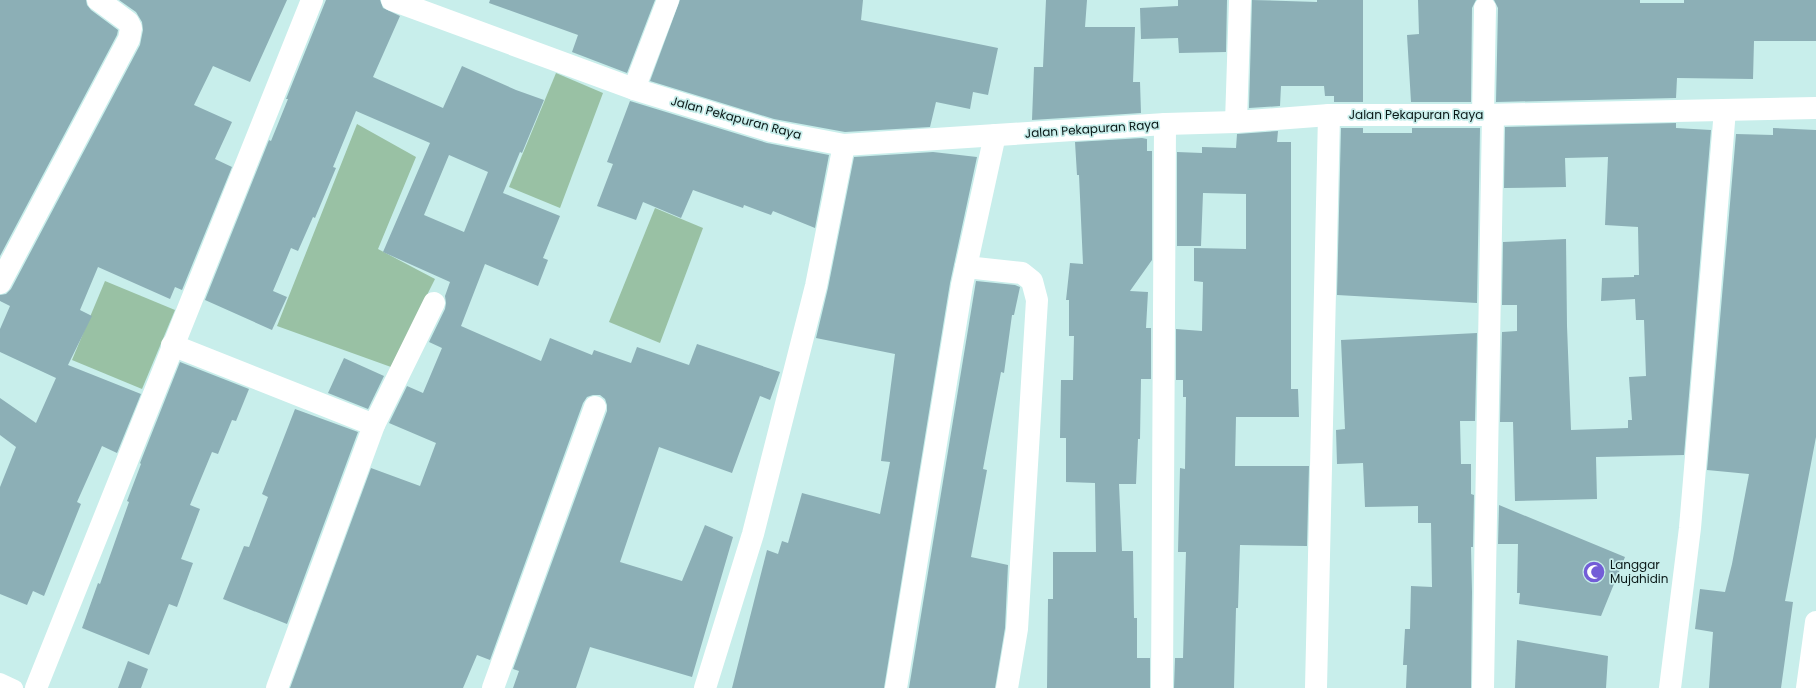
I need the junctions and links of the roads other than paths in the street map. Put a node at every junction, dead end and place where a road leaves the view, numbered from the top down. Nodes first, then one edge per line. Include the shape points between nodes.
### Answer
1 (98, 0) edge
2 (312, 0) edge
3 (392, 0) edge
4 (668, 0) edge
5 (1240, 0) edge
6 (1485, 8) dead end
7 (634, 89) junction
8 (1816, 108) edge
9 (1725, 110) junction
10 (1329, 115) junction
11 (1488, 115) junction
12 (1236, 122) junction
13 (1165, 124) junction
14 (995, 135) junction
15 (844, 145) junction
16 (966, 267) junction
17 (0, 283) edge
18 (434, 303) dead end
19 (172, 345) junction
20 (595, 407) dead end
21 (374, 425) junction
22 (1816, 622) edge
23 (0, 681) edge
24 (15, 688) edge
25 (36, 688) edge
26 (276, 688) edge
27 (493, 688) edge
28 (705, 688) edge
29 (896, 688) edge
30 (1007, 688) edge
31 (1162, 688) edge
32 (1316, 688) edge
33 (1483, 688) edge
34 (1670, 688) edge
35 (1807, 688) edge

1 - 17 street via 128,22 131,28 129,39
2 - 19 street
3 - 7 street, Jalan Pekapuran Raya
4 - 7 street
5 - 12 street
6 - 11 street
7 - 15 street, Jalan Pekapuran Raya via 771,130
8 - 9 street, Jalan Pekapuran Raya
9 - 11 street, Jalan Pekapuran Raya
9 - 34 street via 1690,528
10 - 11 street, Jalan Pekapuran Raya
10 - 12 street, Jalan Pekapuran Raya
10 - 32 street
11 - 33 street
12 - 13 street, Jalan Pekapuran Raya
13 - 14 street, Jalan Pekapuran Raya
13 - 31 street
14 - 15 street, Jalan Pekapuran Raya
14 - 16 street
15 - 28 street via 816,286 753,534
16 - 29 street
16 - 30 street via 1022,273 1032,282 1037,300 1017,629
18 - 21 street
19 - 21 street
19 - 25 street
20 - 27 street
21 - 26 street
22 - 35 street
23 - 24 lane

